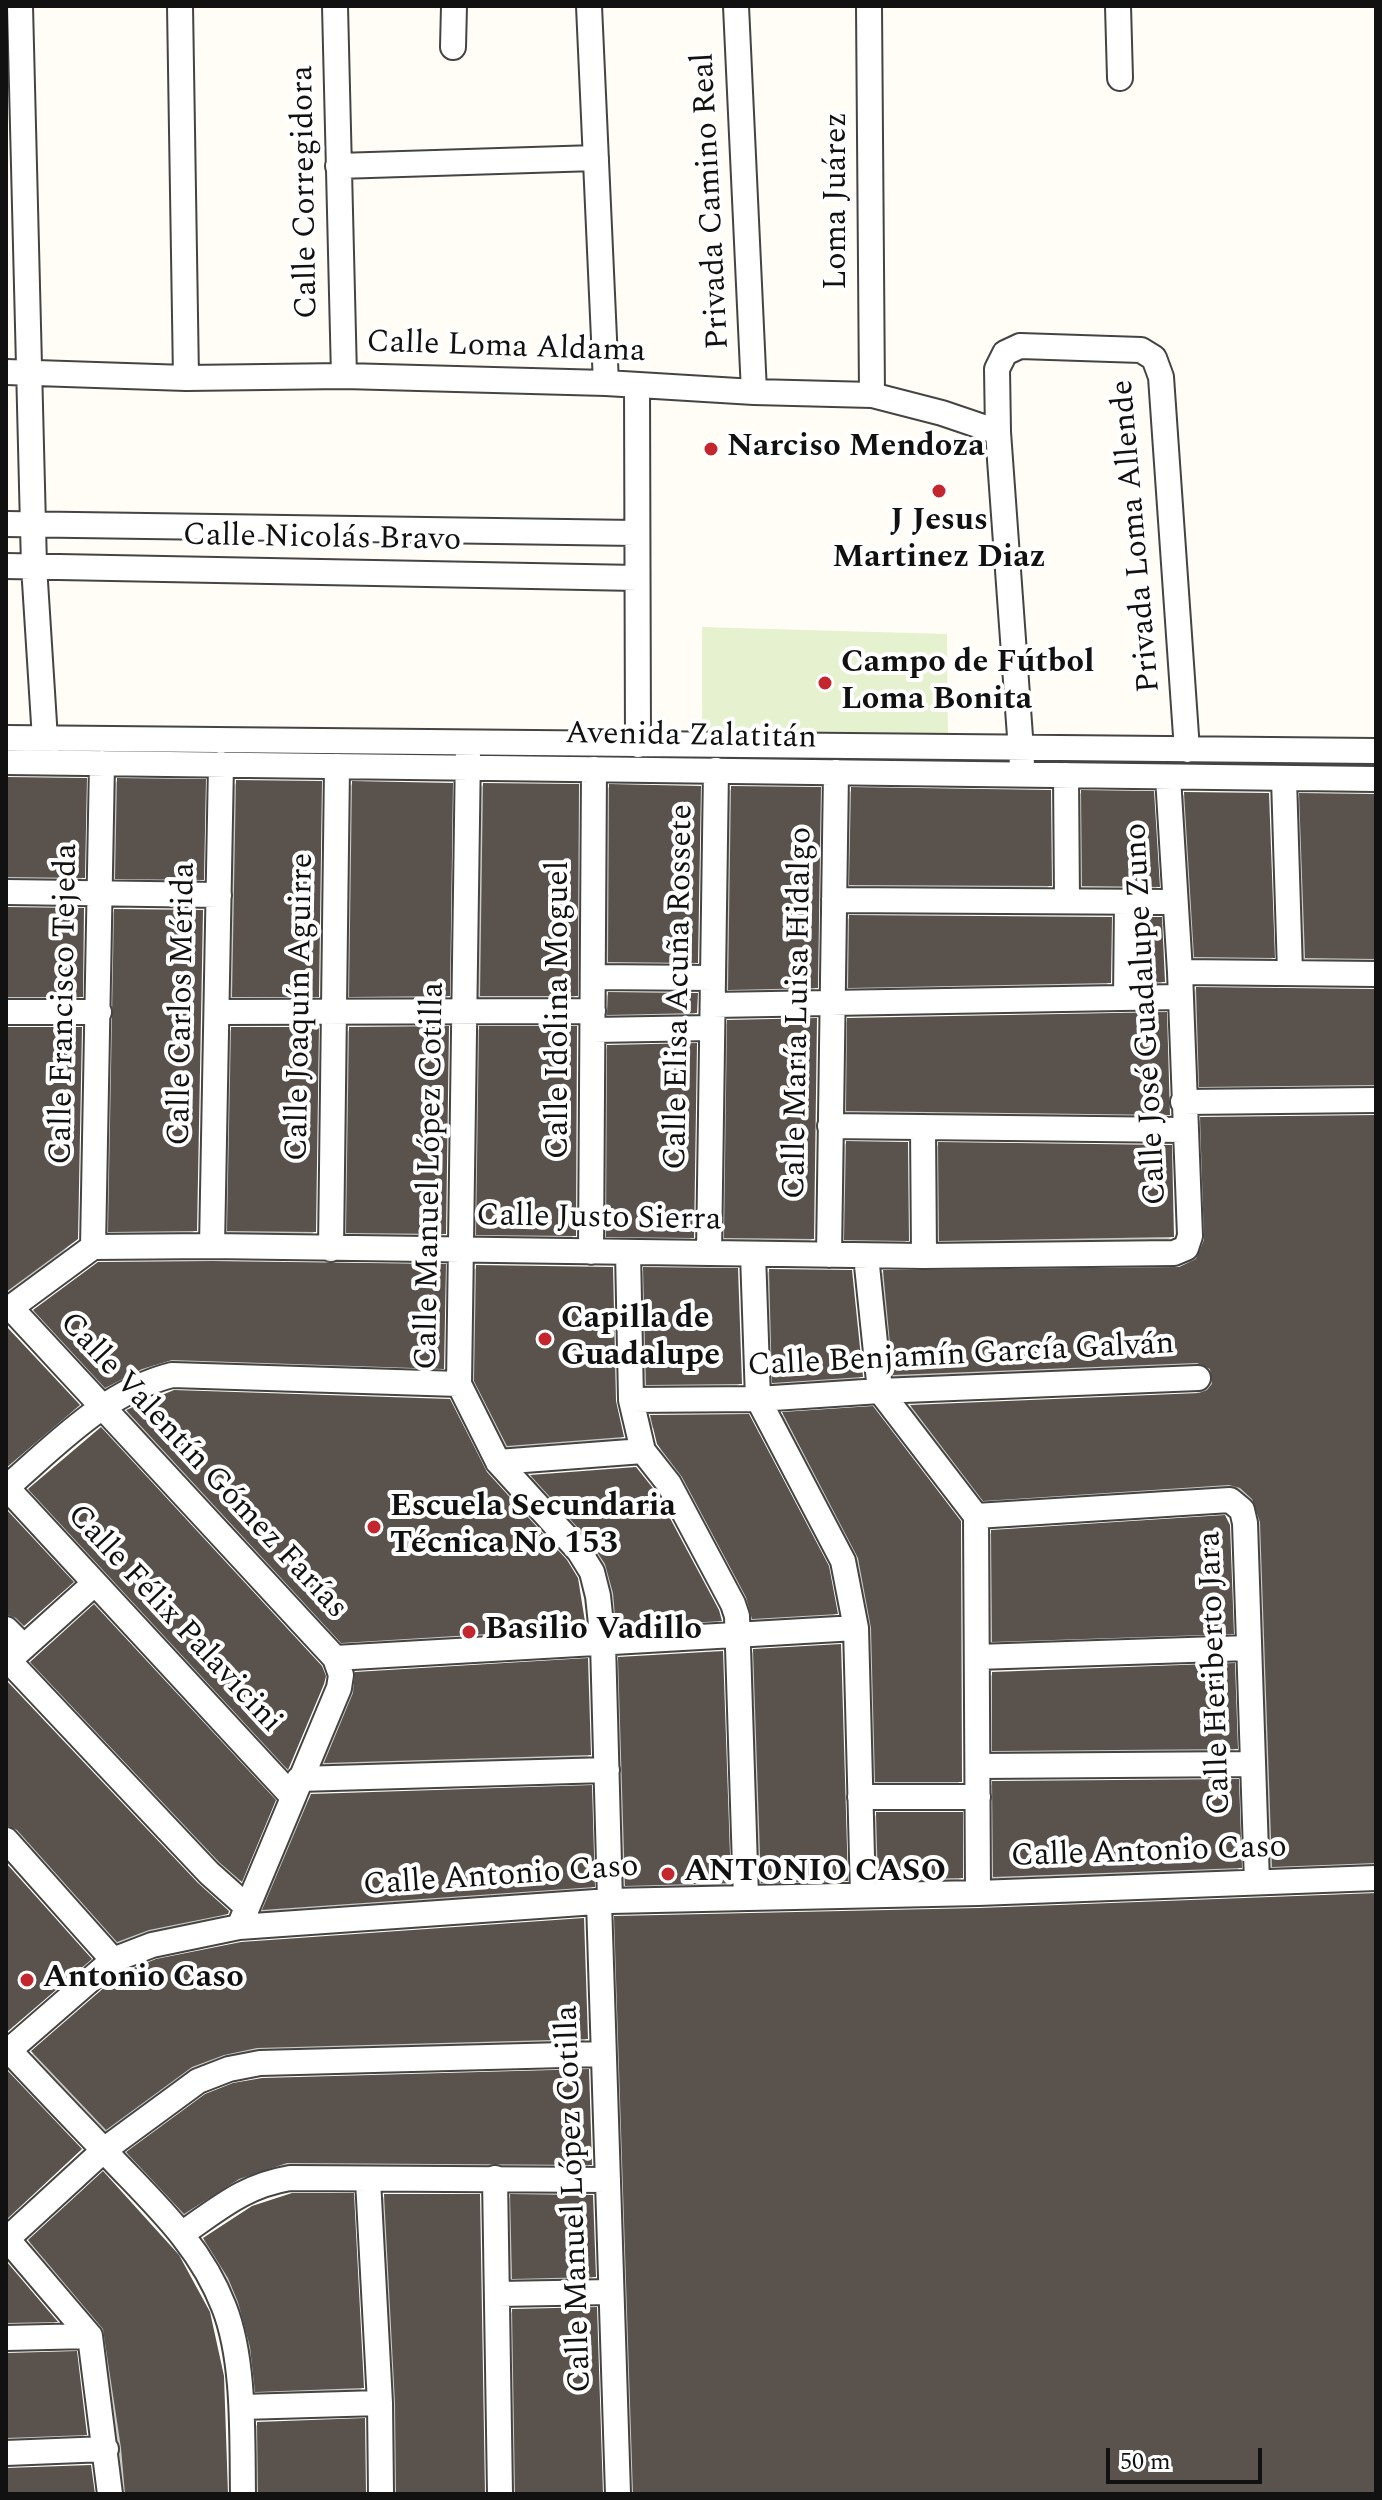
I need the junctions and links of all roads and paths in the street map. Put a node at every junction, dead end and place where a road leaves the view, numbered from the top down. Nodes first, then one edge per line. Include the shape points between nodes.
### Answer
1 (20, 6) edge
2 (180, 6) edge
3 (335, 6) edge
4 (454, 6) edge
5 (589, 6) edge
6 (736, 6) edge
7 (869, 6) edge
8 (1118, 6) edge
9 (453, 47) dead end
10 (1120, 78) dead end
11 (596, 158) junction
12 (338, 166) junction
13 (6, 372) edge
14 (31, 373) junction
15 (344, 376) junction
16 (186, 378) junction
17 (606, 383) junction
18 (637, 385) junction
19 (754, 392) junction
20 (872, 395) junction
21 (998, 432) junction
22 (6, 524) edge
23 (33, 525) junction
24 (636, 533) junction
25 (6, 566) edge
26 (34, 566) junction
27 (637, 578) junction
28 (6, 738) edge
29 (638, 745) junction
30 (1022, 748) junction
31 (1187, 750) junction
32 (46, 751) junction
33 (1376, 751) edge
34 (468, 755) junction
35 (6, 762) edge
36 (102, 763) junction
37 (221, 764) junction
38 (337, 766) junction
39 (594, 769) junction
40 (716, 770) junction
41 (836, 772) junction
42 (1023, 774) junction
43 (1066, 775) junction
44 (1168, 777) junction
45 (1284, 779) junction
46 (1376, 779) edge
47 (6, 892) edge
48 (101, 893) junction
49 (219, 895) junction
50 (834, 900) junction
51 (1067, 901) junction
52 (1127, 901) junction
53 (1174, 902) junction
54 (1180, 972) junction
55 (1290, 972) junction
56 (1376, 974) edge
57 (593, 977) junction
58 (713, 978) junction
59 (1180, 997) junction
60 (1126, 998) junction
61 (831, 1003) junction
62 (334, 1011) junction
63 (466, 1011) junction
64 (6, 1012) edge
65 (99, 1012) junction
66 (217, 1012) junction
67 (712, 1017) junction
68 (593, 1020) junction
69 (1376, 1100) edge
70 (1183, 1102) junction
71 (830, 1126) junction
72 (923, 1127) junction
73 (1184, 1130) junction
74 (212, 1246) junction
75 (93, 1247) junction
76 (1186, 1248) joint
77 (331, 1249) junction
78 (462, 1250) junction
79 (591, 1252) junction
80 (628, 1252) junction
81 (709, 1253) junction
82 (753, 1254) junction
83 (829, 1255) junction
84 (866, 1256) junction
85 (924, 1256) junction
86 (8, 1309) edge
87 (1198, 1378) dead end
88 (459, 1384) junction
89 (880, 1391) junction
90 (758, 1399) junction
91 (631, 1400) junction
92 (101, 1406) junction
93 (643, 1451) junction
94 (498, 1462) junction
95 (6, 1488) edge
96 (976, 1516) junction
97 (95, 1583) junction
98 (856, 1628) junction
99 (6, 1629) edge
100 (737, 1635) junction
101 (603, 1643) junction
102 (1249, 1648) junction
103 (13, 1657) edge
104 (977, 1657) junction
105 (338, 1666) junction
106 (1253, 1764) junction
107 (979, 1766) junction
108 (607, 1770) junction
109 (296, 1788) junction
110 (860, 1797) junction
111 (978, 1797) junction
112 (6, 1840) edge
113 (1376, 1878) edge
114 (1257, 1882) junction
115 (978, 1893) junction
116 (863, 1895) junction
117 (746, 1898) junction
118 (604, 1902) junction
119 (243, 1917) junction
120 (113, 1960) junction
121 (7, 2050) edge
122 (602, 2054) junction
123 (104, 2150) junction
124 (495, 2178) junction
125 (368, 2180) junction
126 (608, 2180) junction
127 (183, 2233) junction
128 (7, 2240) edge
129 (611, 2292) junction
130 (498, 2294) junction
131 (90, 2336) junction
132 (6, 2338) edge
133 (380, 2403) junction
134 (242, 2407) junction
135 (106, 2449) junction
136 (6, 2453) edge
137 (110, 2494) edge
138 (243, 2494) edge
139 (381, 2494) edge
140 (500, 2494) edge
141 (618, 2494) edge

1 - 14 street
2 - 16 street
3 - 12 street, Calle Corregidora
4 - 9 street
5 - 11 street
6 - 19 street, Privada Camino Real
7 - 20 street, Loma Juárez
8 - 10 street
11 - 12 street
11 - 17 street
12 - 15 street, Calle Corregidora
13 - 14 street, Calle Loma Aldama
14 - 16 street, Calle Loma Aldama
14 - 23 street
15 - 16 street, Calle Loma Aldama
15 - 17 street, Calle Loma Aldama
17 - 18 street, Calle Loma Aldama
18 - 19 street, Calle Loma Aldama
18 - 24 street
19 - 20 street, Calle Loma Aldama
20 - 21 street, Calle Loma Aldama
21 - 30 street
21 - 31 street, Privada Loma Allende via 997,369 1005,353 1020,346 1141,350 1154,358 1161,377
22 - 23 street, Calle Nicolás Bravo
23 - 24 street, Calle Nicolás Bravo
23 - 26 street
24 - 27 street
25 - 26 street, Calle Nicolás Bravo
26 - 27 street, Calle Nicolás Bravo
26 - 32 street
27 - 29 street
28 - 32 street, Avenida Zalatitán
29 - 30 street, Avenida Zalatitán
29 - 34 street, Avenida Zalatitán
30 - 31 street, Avenida Zalatitán
30 - 42 street
31 - 33 street, Avenida Zalatitán
32 - 34 street, Avenida Zalatitán
32 - 35 street, Avenida Zalatitán
32 - 36 street, Avenida Zalatitán
34 - 38 street, Avenida Zalatitán
34 - 39 street, Avenida Zalatitán
34 - 63 street, Calle Manuel López Cotilla
36 - 37 street, Avenida Zalatitán
36 - 48 street, Calle Francisco Tejeda
37 - 38 street, Avenida Zalatitán
37 - 49 street, Calle Carlos Mérida
38 - 62 street, Calle Joaquín Aguirre
39 - 40 street, Avenida Zalatitán
39 - 57 street, Calle Idolina Moguel
40 - 41 street, Avenida Zalatitán
40 - 58 street, Calle Elisa Acuña Rossete
41 - 42 street, Avenida Zalatitán
41 - 50 street, Calle María Luisa Hidalgo
42 - 43 street, Avenida Zalatitán
43 - 44 street, Avenida Zalatitán
43 - 51 street
44 - 45 street, Avenida Zalatitán
44 - 53 street, Calle José Guadalupe Zuno
45 - 46 street, Avenida Zalatitán
45 - 55 street
47 - 48 street
48 - 49 street
48 - 65 street, Calle Francisco Tejeda
49 - 66 street, Calle Carlos Mérida
50 - 51 street
50 - 61 street, Calle María Luisa Hidalgo
51 - 52 street
52 - 53 street
52 - 60 street
53 - 54 street, Calle José Guadalupe Zuno
54 - 55 street
54 - 59 street, Calle José Guadalupe Zuno
55 - 56 street
57 - 58 street
57 - 68 street, Calle Idolina Moguel
58 - 67 street, Calle Elisa Acuña Rossete
59 - 60 street
59 - 70 street, Calle José Guadalupe Zuno
60 - 61 street
61 - 67 street
61 - 71 street, Calle María Luisa Hidalgo
62 - 63 street
62 - 66 street
62 - 77 street, Calle Joaquín Aguirre
63 - 68 street
63 - 78 street, Calle Manuel López Cotilla
64 - 65 street
65 - 75 street, Calle Francisco Tejeda
66 - 74 street, Calle Carlos Mérida
67 - 68 street
67 - 81 street, Calle Elisa Acuña Rossete
68 - 79 street, Calle Idolina Moguel
69 - 70 street
70 - 73 street, Calle José Guadalupe Zuno
71 - 72 street
71 - 83 street, Calle María Luisa Hidalgo
72 - 73 street
72 - 85 street
73 - 76 street, Calle José Guadalupe Zuno via 1190,1236
74 - 75 street, Calle Justo Sierra
74 - 77 street, Calle Justo Sierra
75 - 86 street
76 - 85 street, Calle Justo Sierra via 1174,1253
77 - 78 street, Calle Justo Sierra
78 - 79 street, Calle Justo Sierra
78 - 88 street, Calle Manuel López Cotilla
79 - 80 street, Calle Justo Sierra
80 - 81 street, Calle Justo Sierra
80 - 91 street
81 - 82 street, Calle Justo Sierra
82 - 83 street, Calle Justo Sierra
82 - 90 street
83 - 84 street, Calle Justo Sierra
84 - 85 street, Calle Justo Sierra
84 - 89 street
86 - 92 street, Calle Valentín Gómez Farías
87 - 89 street, Calle Benjamín García Galván
88 - 92 street via 172,1375
88 - 94 street, Calle Manuel López Cotilla
89 - 90 street, Calle Benjamín García Galván
89 - 96 street
90 - 91 street, Calle Benjamín García Galván
90 - 98 street via 843,1561
91 - 93 street
92 - 95 street
92 - 105 street, Calle Valentín Gómez Farías
93 - 94 street
93 - 100 street via 669,1484 733,1604
94 - 101 street, Calle Manuel López Cotilla via 592,1572
95 - 97 street, Calle Félix Palavicini
96 - 102 street, Calle Heriberto Jara via 1230,1500 1242,1510 1245,1523
96 - 104 street
97 - 103 street
97 - 109 street, Calle Félix Palavicini
98 - 100 street
98 - 110 street
99 - 103 street
100 - 101 street
100 - 117 street
101 - 105 street
101 - 108 street, Calle Manuel López Cotilla
102 - 104 street
102 - 106 street, Calle Heriberto Jara
103 - 119 street
104 - 107 street
105 - 109 street via 339,1688
106 - 107 street
106 - 114 street, Calle Heriberto Jara
107 - 111 street
108 - 109 street
108 - 118 street, Calle Manuel López Cotilla
109 - 119 street
110 - 111 street
110 - 116 street
111 - 115 street
112 - 120 street
113 - 114 street, Calle Antonio Caso
114 - 115 street, Calle Antonio Caso
115 - 116 street, Calle Antonio Caso
116 - 117 street, Calle Antonio Caso
117 - 118 street, Calle Antonio Caso
118 - 119 street, Calle Antonio Caso
118 - 122 street, Calle Manuel López Cotilla
119 - 120 street, Calle Antonio Caso
120 - 121 street, Calle Antonio Caso
121 - 123 street
122 - 123 street via 260,2063 198,2081
122 - 126 street, Calle Manuel López Cotilla
123 - 127 street
123 - 128 street
124 - 125 street
124 - 126 street
124 - 130 street
125 - 127 street via 290,2178 264,2183
125 - 133 street
126 - 129 street, Calle Manuel López Cotilla
127 - 134 street via 224,2307
128 - 131 street
129 - 130 street
129 - 141 street, Calle Manuel López Cotilla
130 - 140 street
131 - 132 street
131 - 135 street
133 - 134 street
133 - 139 street
134 - 138 street
135 - 136 street
135 - 137 street

